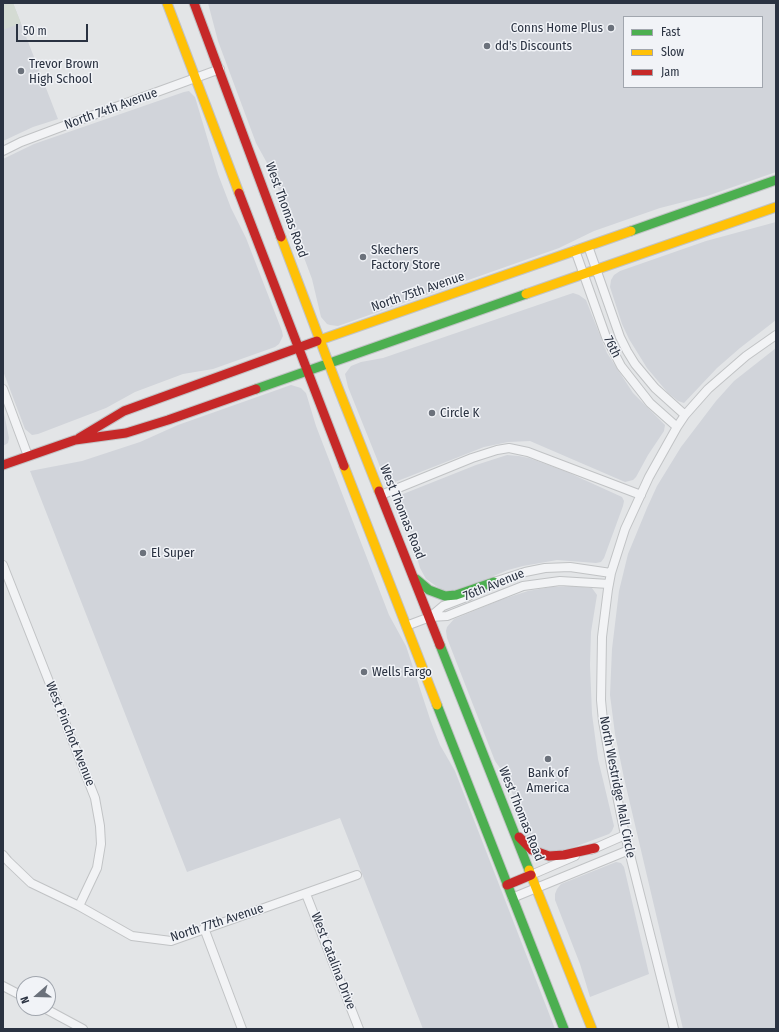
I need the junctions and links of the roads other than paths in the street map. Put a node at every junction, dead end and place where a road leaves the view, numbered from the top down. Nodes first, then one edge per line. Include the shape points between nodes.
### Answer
1 (167, 3) edge
2 (194, 3) edge
3 (220, 69) junction
4 (196, 78) junction
5 (3, 151) edge
6 (776, 180) edge
7 (776, 207) edge
8 (588, 246) junction
9 (575, 250) junction
10 (596, 270) junction
11 (583, 275) junction
12 (776, 335) edge
13 (320, 340) junction
14 (298, 348) junction
15 (329, 364) junction
16 (307, 371) junction
17 (3, 389) edge
18 (685, 415) junction
19 (678, 427) junction
20 (75, 440) junction
21 (28, 456) junction
22 (3, 465) edge
23 (381, 495) junction
24 (641, 495) junction
25 (3, 565) edge
26 (612, 573) junction
27 (414, 577) junction
28 (494, 582) junction
29 (609, 584) junction
30 (430, 617) junction
31 (406, 626) junction
32 (514, 831) junction
33 (626, 835) junction
34 (595, 848) junction
35 (629, 850) junction
36 (3, 855) edge
37 (357, 875) dead end
38 (531, 875) junction
39 (507, 885) junction
40 (536, 888) junction
41 (306, 894) junction
42 (512, 898) junction
43 (78, 906) junction
44 (204, 928) junction
45 (3, 986) edge
46 (16, 993) edge
47 (56, 1014) edge
48 (83, 1029) edge
49 (242, 1029) edge
50 (359, 1029) edge
51 (564, 1029) edge
52 (592, 1029) edge
53 (674, 1029) edge

1 - 4 main road
2 - 3 main road, West Thomas Road
3 - 4 street, North 74th Avenue
3 - 13 main road, West Thomas Road
4 - 5 street, North 74th Avenue via 21,142
4 - 14 main road
6 - 8 main road, North 75th Avenue
7 - 10 main road, North 75th Avenue
8 - 9 main road, North 75th Avenue
8 - 10 street, 76th
9 - 11 street, 76th
9 - 13 main road, North 75th Avenue
10 - 11 main road, North 75th Avenue
10 - 18 street, 76th via 626,351 655,388
11 - 15 main road, North 75th Avenue
11 - 19 street, 76th via 606,338 621,366 650,403
12 - 18 street, North Westridge Mall Circle via 746,356 708,389
13 - 14 main road, North 75th Avenue
13 - 15 main road, West Thomas Road
14 - 16 main road
14 - 20 main road, North 75th Avenue via 124,411
15 - 16 main road, North 75th Avenue
15 - 23 main road, West Thomas Road
16 - 20 main road, North 75th Avenue via 126,433
16 - 31 main road
17 - 21 street
18 - 19 street, North Westridge Mall Circle
19 - 24 street, North Westridge Mall Circle
20 - 21 main road, North 75th Avenue
21 - 22 main road, North 75th Avenue
23 - 24 street via 472,458 509,448 528,452
23 - 27 main road, West Thomas Road
24 - 26 street, North Westridge Mall Circle via 621,540
25 - 43 street, West Pinchot Avenue via 95,798 101,844 97,868
26 - 28 street, 76th Avenue via 554,567 525,572
26 - 29 street, North Westridge Mall Circle
27 - 28 main road via 429,590 445,596 456,595
27 - 30 main road, West Thomas Road
28 - 30 street, 76th Avenue via 483,590 443,606
29 - 30 street, 76th Avenue via 560,580 523,586 447,616
29 - 33 street, North Westridge Mall Circle via 602,636 602,709
30 - 31 street, 76th Avenue
30 - 32 main road, West Thomas Road
31 - 39 main road
32 - 34 main road via 526,845 540,854 549,856
32 - 38 main road, West Thomas Road
33 - 34 street
33 - 35 street, North Westridge Mall Circle
34 - 38 street
35 - 40 street
35 - 53 street, North Westridge Mall Circle
36 - 43 street, North 77th Avenue via 31,883
37 - 41 street, North 77th Avenue
38 - 39 main road
38 - 40 main road, West Thomas Road
39 - 42 main road
40 - 42 street
40 - 52 main road, West Thomas Road
41 - 44 street, North 77th Avenue
41 - 50 street, West Catalina Drive
42 - 51 main road
43 - 44 street, North 77th Avenue via 132,936 171,941
44 - 49 street
45 - 46 street
47 - 48 street

